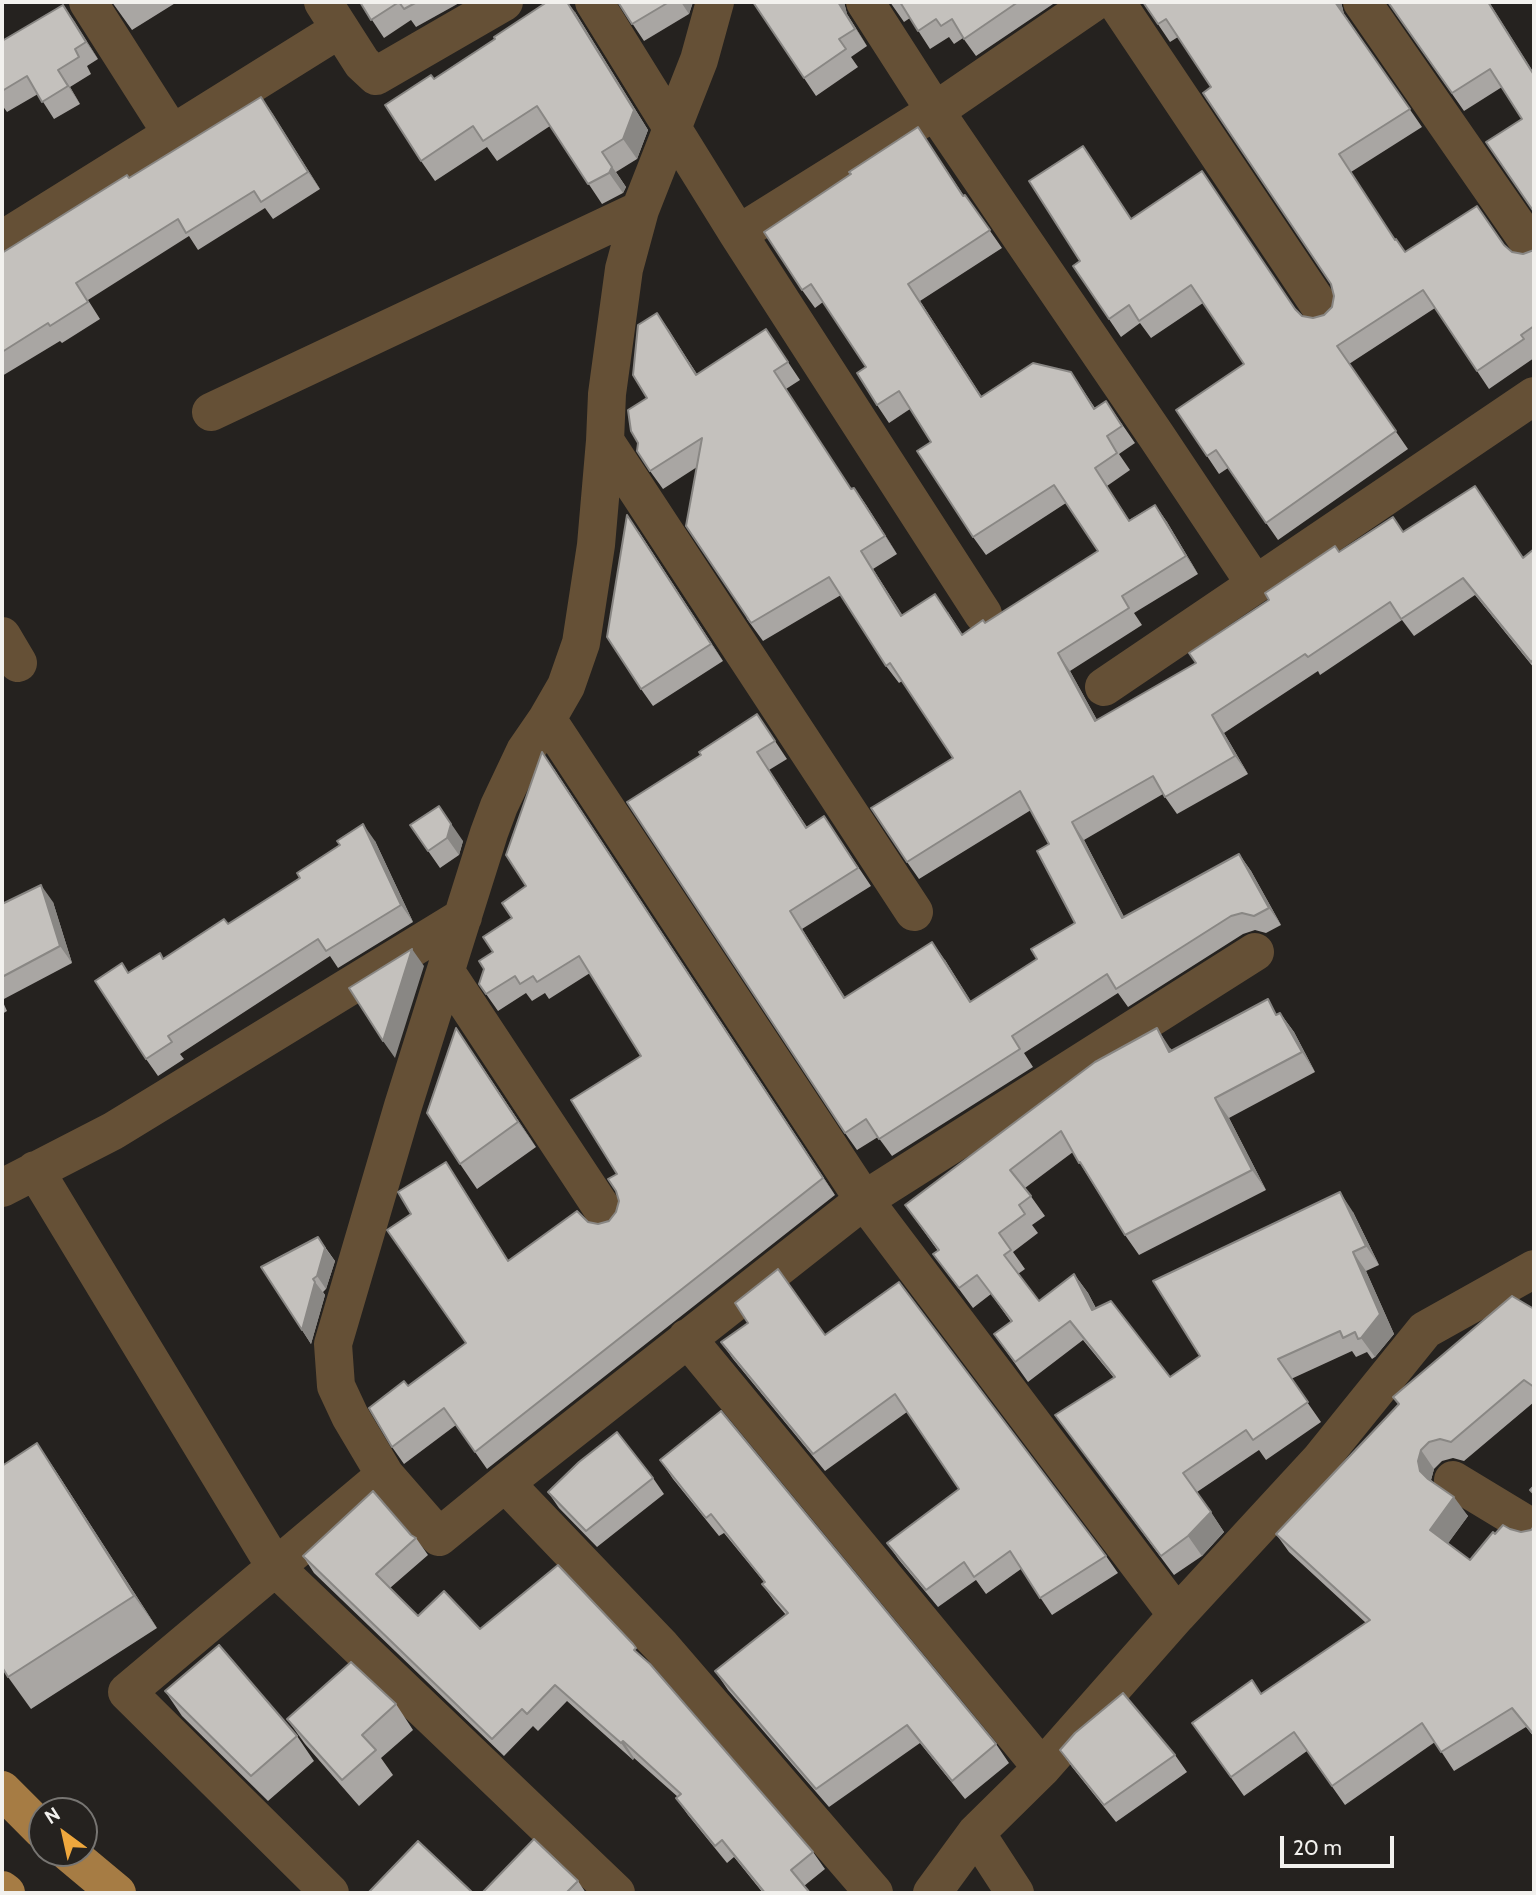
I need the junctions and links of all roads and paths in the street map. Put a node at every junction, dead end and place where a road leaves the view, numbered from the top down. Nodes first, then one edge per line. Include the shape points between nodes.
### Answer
1 (88, 2) edge
2 (504, 2) edge
3 (594, 2) edge
4 (715, 2) edge
5 (865, 2) edge
6 (1094, 2) edge
7 (1116, 2) edge
8 (1362, 2) edge
9 (332, 15) edge
10 (935, 111) junction
11 (673, 128) junction
12 (172, 134) junction
13 (640, 210) junction
14 (737, 234) junction
15 (3, 237) edge
16 (1534, 250) edge
17 (1325, 314) edge
18 (1534, 396) edge
19 (211, 412) dead end
20 (606, 441) junction
21 (1255, 584) junction
22 (983, 614) dead end
23 (1104, 687) dead end
24 (547, 719) junction
25 (914, 912) dead end
26 (463, 917) junction
27 (1255, 951) dead end
28 (446, 972) junction
29 (35, 1170) junction
30 (2, 1188) edge
31 (863, 1200) junction
32 (609, 1219) edge
33 (1534, 1269) edge
34 (687, 1338) junction
35 (385, 1475) junction
36 (1453, 1480) dead end
37 (505, 1483) junction
38 (1534, 1529) edge
39 (276, 1568) junction
40 (1177, 1615) junction
41 (1042, 1768) junction
42 (2, 1790) edge
43 (28, 1816) edge
44 (976, 1833) junction
45 (86, 1867) edge
46 (2, 1890) edge
47 (6, 1893) edge
48 (117, 1893) edge
49 (330, 1893) edge
50 (616, 1893) edge
51 (874, 1893) edge
52 (932, 1893) edge
53 (1015, 1893) edge

1 - 12 street
2 - 9 street via 376,76
3 - 11 street
4 - 11 street
5 - 10 street
6 - 10 street
7 - 17 street
8 - 16 street
9 - 12 street
10 - 14 street
10 - 21 street
11 - 13 street
11 - 14 street
12 - 15 street
13 - 19 street
13 - 20 street via 614,329
14 - 22 street
18 - 21 street
20 - 24 street via 581,643 566,686
20 - 25 street
21 - 23 street
24 - 26 street via 525,751 499,806
24 - 31 street
26 - 28 street
26 - 29 street via 113,1131
27 - 31 street
28 - 32 street
28 - 35 street via 333,1344 336,1386
29 - 30 street
29 - 39 street
31 - 34 street
31 - 40 street
33 - 40 street via 1425,1330 1320,1460
34 - 37 street
34 - 41 street
35 - 37 street via 439,1537
35 - 39 street
36 - 38 street
37 - 51 street via 661,1646
39 - 49 street via 127,1692
39 - 50 street
40 - 41 street
41 - 44 street
42 - 43 main road
44 - 52 street
44 - 53 street
45 - 48 main road
46 - 47 main road

